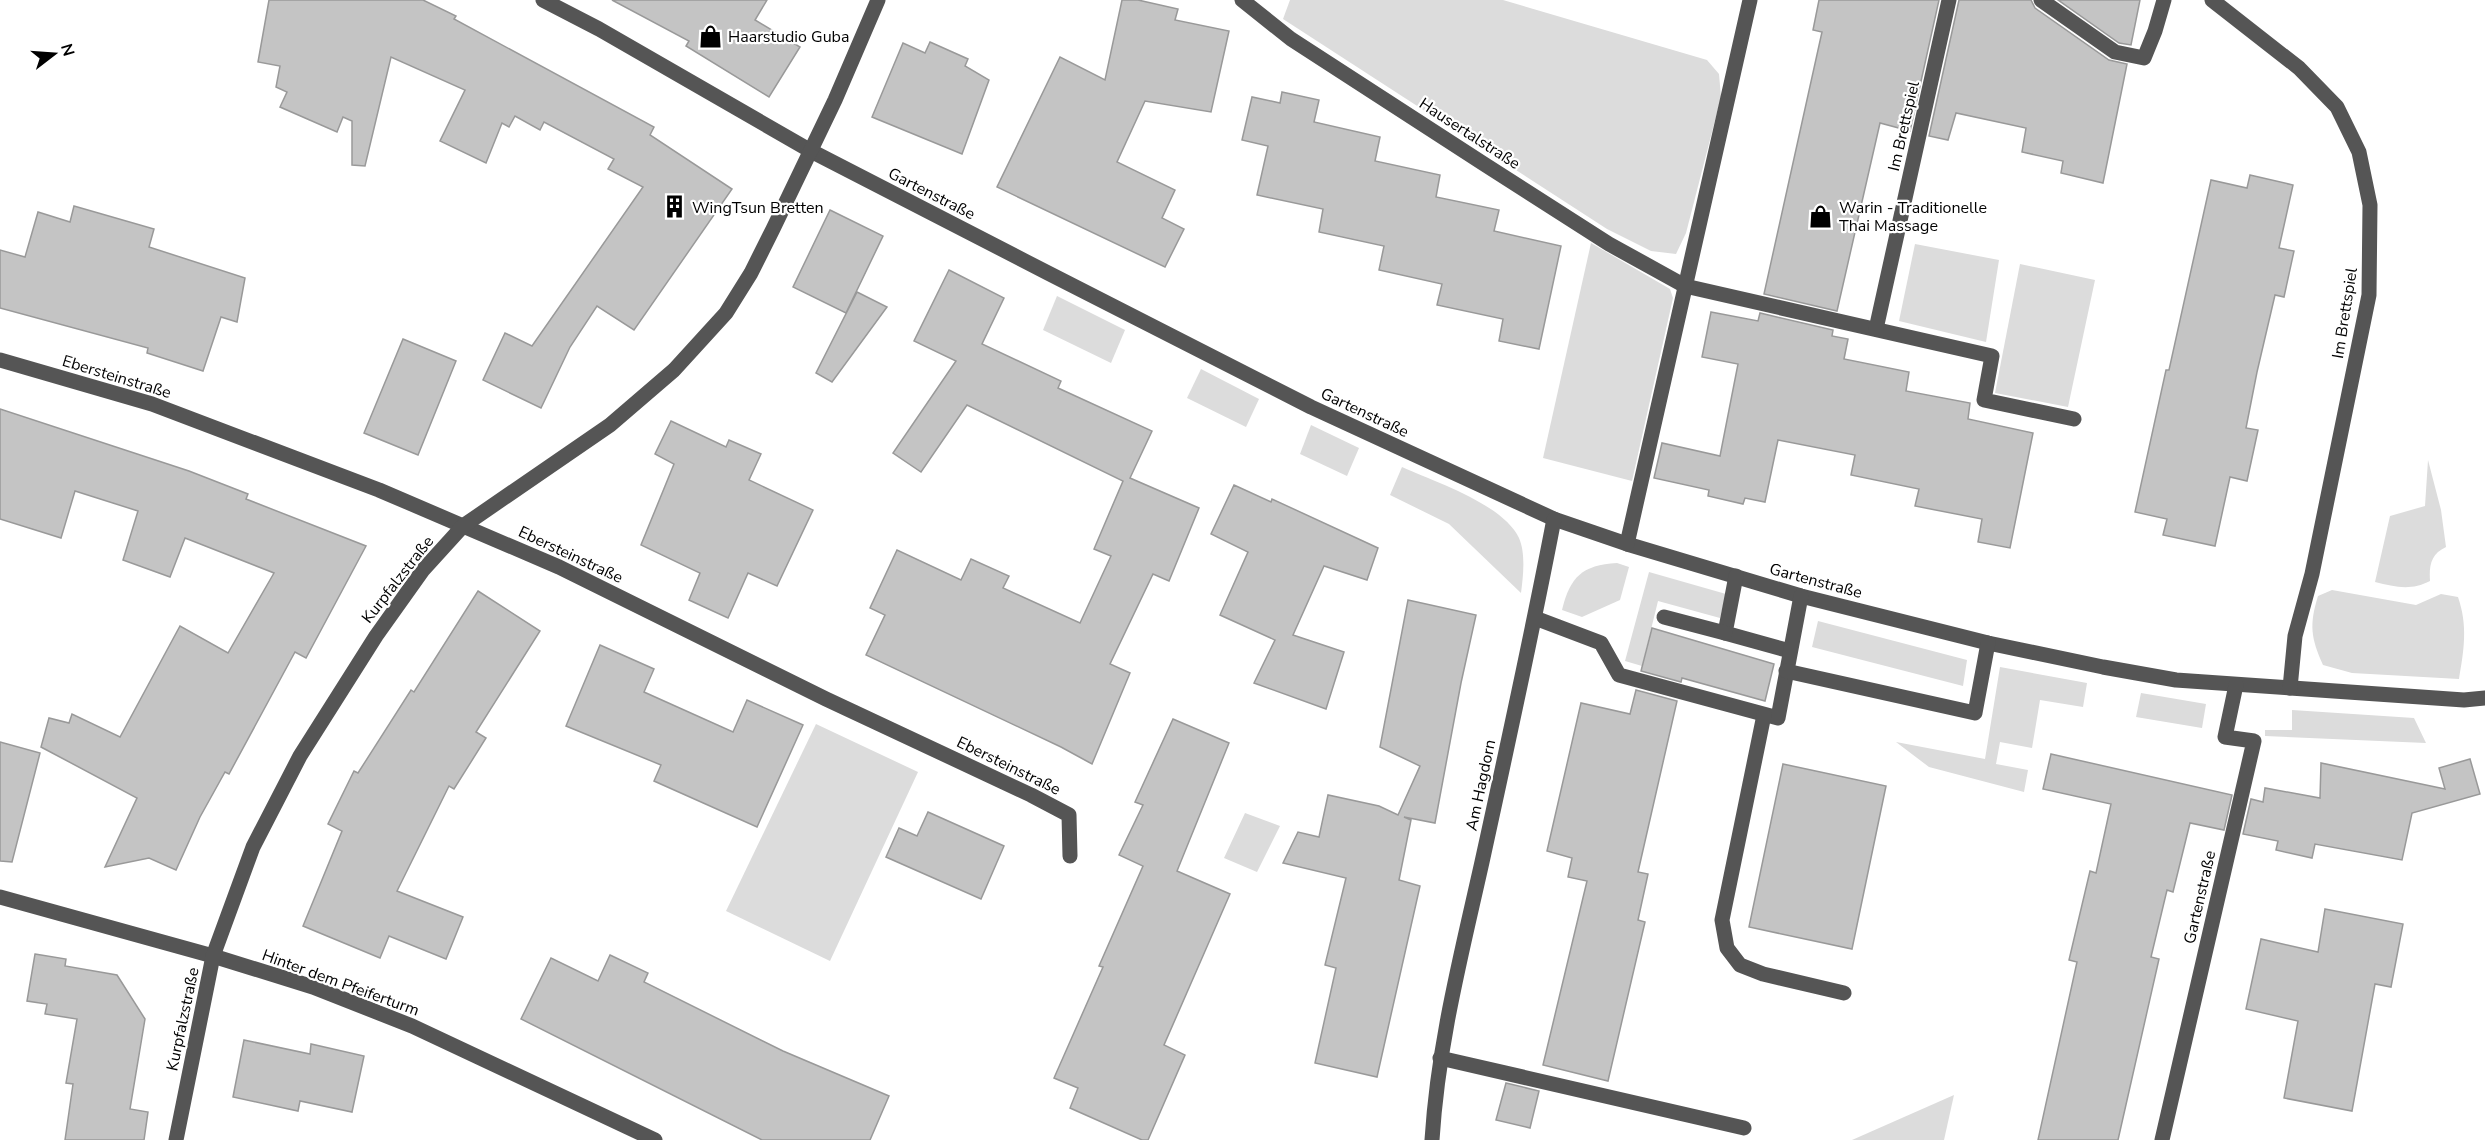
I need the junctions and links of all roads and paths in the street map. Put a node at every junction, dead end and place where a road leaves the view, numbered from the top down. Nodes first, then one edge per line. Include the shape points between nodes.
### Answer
1 (543, 0) edge
2 (878, 0) edge
3 (1242, 0) edge
4 (1750, 0) edge
5 (1949, 0) edge
6 (2041, 0) edge
7 (2164, 0) edge
8 (2212, 0) edge
9 (811, 151) junction
10 (1685, 286) junction
11 (1876, 329) junction
12 (0, 360) edge
13 (2074, 419) dead end
14 (1554, 519) junction
15 (463, 526) junction
16 (1627, 544) junction
17 (1736, 576) junction
18 (1801, 596) junction
19 (1664, 617) dead end
20 (1535, 618) junction
21 (1725, 633) junction
22 (1988, 643) junction
23 (1790, 651) junction
24 (1786, 671) junction
25 (2236, 685) junction
26 (2290, 688) junction
27 (2485, 698) edge
28 (1764, 715) junction
29 (1070, 856) dead end
30 (0, 897) edge
31 (213, 956) junction
32 (1844, 993) dead end
33 (1440, 1058) junction
34 (1744, 1128) dead end
35 (176, 1140) edge
36 (655, 1140) edge
37 (1432, 1140) edge
38 (2162, 1140) edge

1 - 9 street, Gartenstraße via 610,34
2 - 9 street, Kurpfalzstraße
3 - 10 street, Hausertalstraße via 1292,39 1599,238
4 - 10 street
5 - 11 street, Im Brettspiel
6 - 7 street via 2115,52 2144,58
8 - 26 street, Im Brettspiel via 2299,68 2337,107 2359,152 2370,205 2369,295 2312,574 2295,636
9 - 14 street, Gartenstraße via 1311,407
9 - 15 street, Kurpfalzstraße via 745,283 726,313 674,370 610,425
10 - 11 street
10 - 16 street
11 - 13 street via 1992,356 1984,400
12 - 15 street, Ebersteinstraße via 152,404
14 - 16 street, Gartenstraße
14 - 20 street, Am Hagdorn
15 - 29 street, Ebersteinstraße via 559,567 1069,815
15 - 31 street, Kurpfalzstraße via 423,570 376,636 300,756 253,847
16 - 17 street, Gartenstraße
17 - 18 street, Gartenstraße
17 - 21 street
18 - 22 street, Gartenstraße
18 - 23 street
19 - 21 street
20 - 28 street via 1601,644 1619,675
20 - 33 street, Am Hagdorn
21 - 23 street
22 - 24 street via 1975,713
22 - 25 street, Gartenstraße via 2176,680
23 - 24 street
24 - 28 street via 1778,718
25 - 26 street, Gartenstraße
25 - 38 street, Gartenstraße via 2225,737 2253,741
26 - 27 street, Gartenstraße via 2464,700
28 - 32 street via 1722,920 1727,948 1740,965 1763,974
30 - 31 street, Hinter dem Pfeiferturm
31 - 35 street, Kurpfalzstraße
31 - 36 street, Hinter dem Pfeiferturm via 313,987 411,1026
33 - 34 street
33 - 37 street, Am Hagdorn

